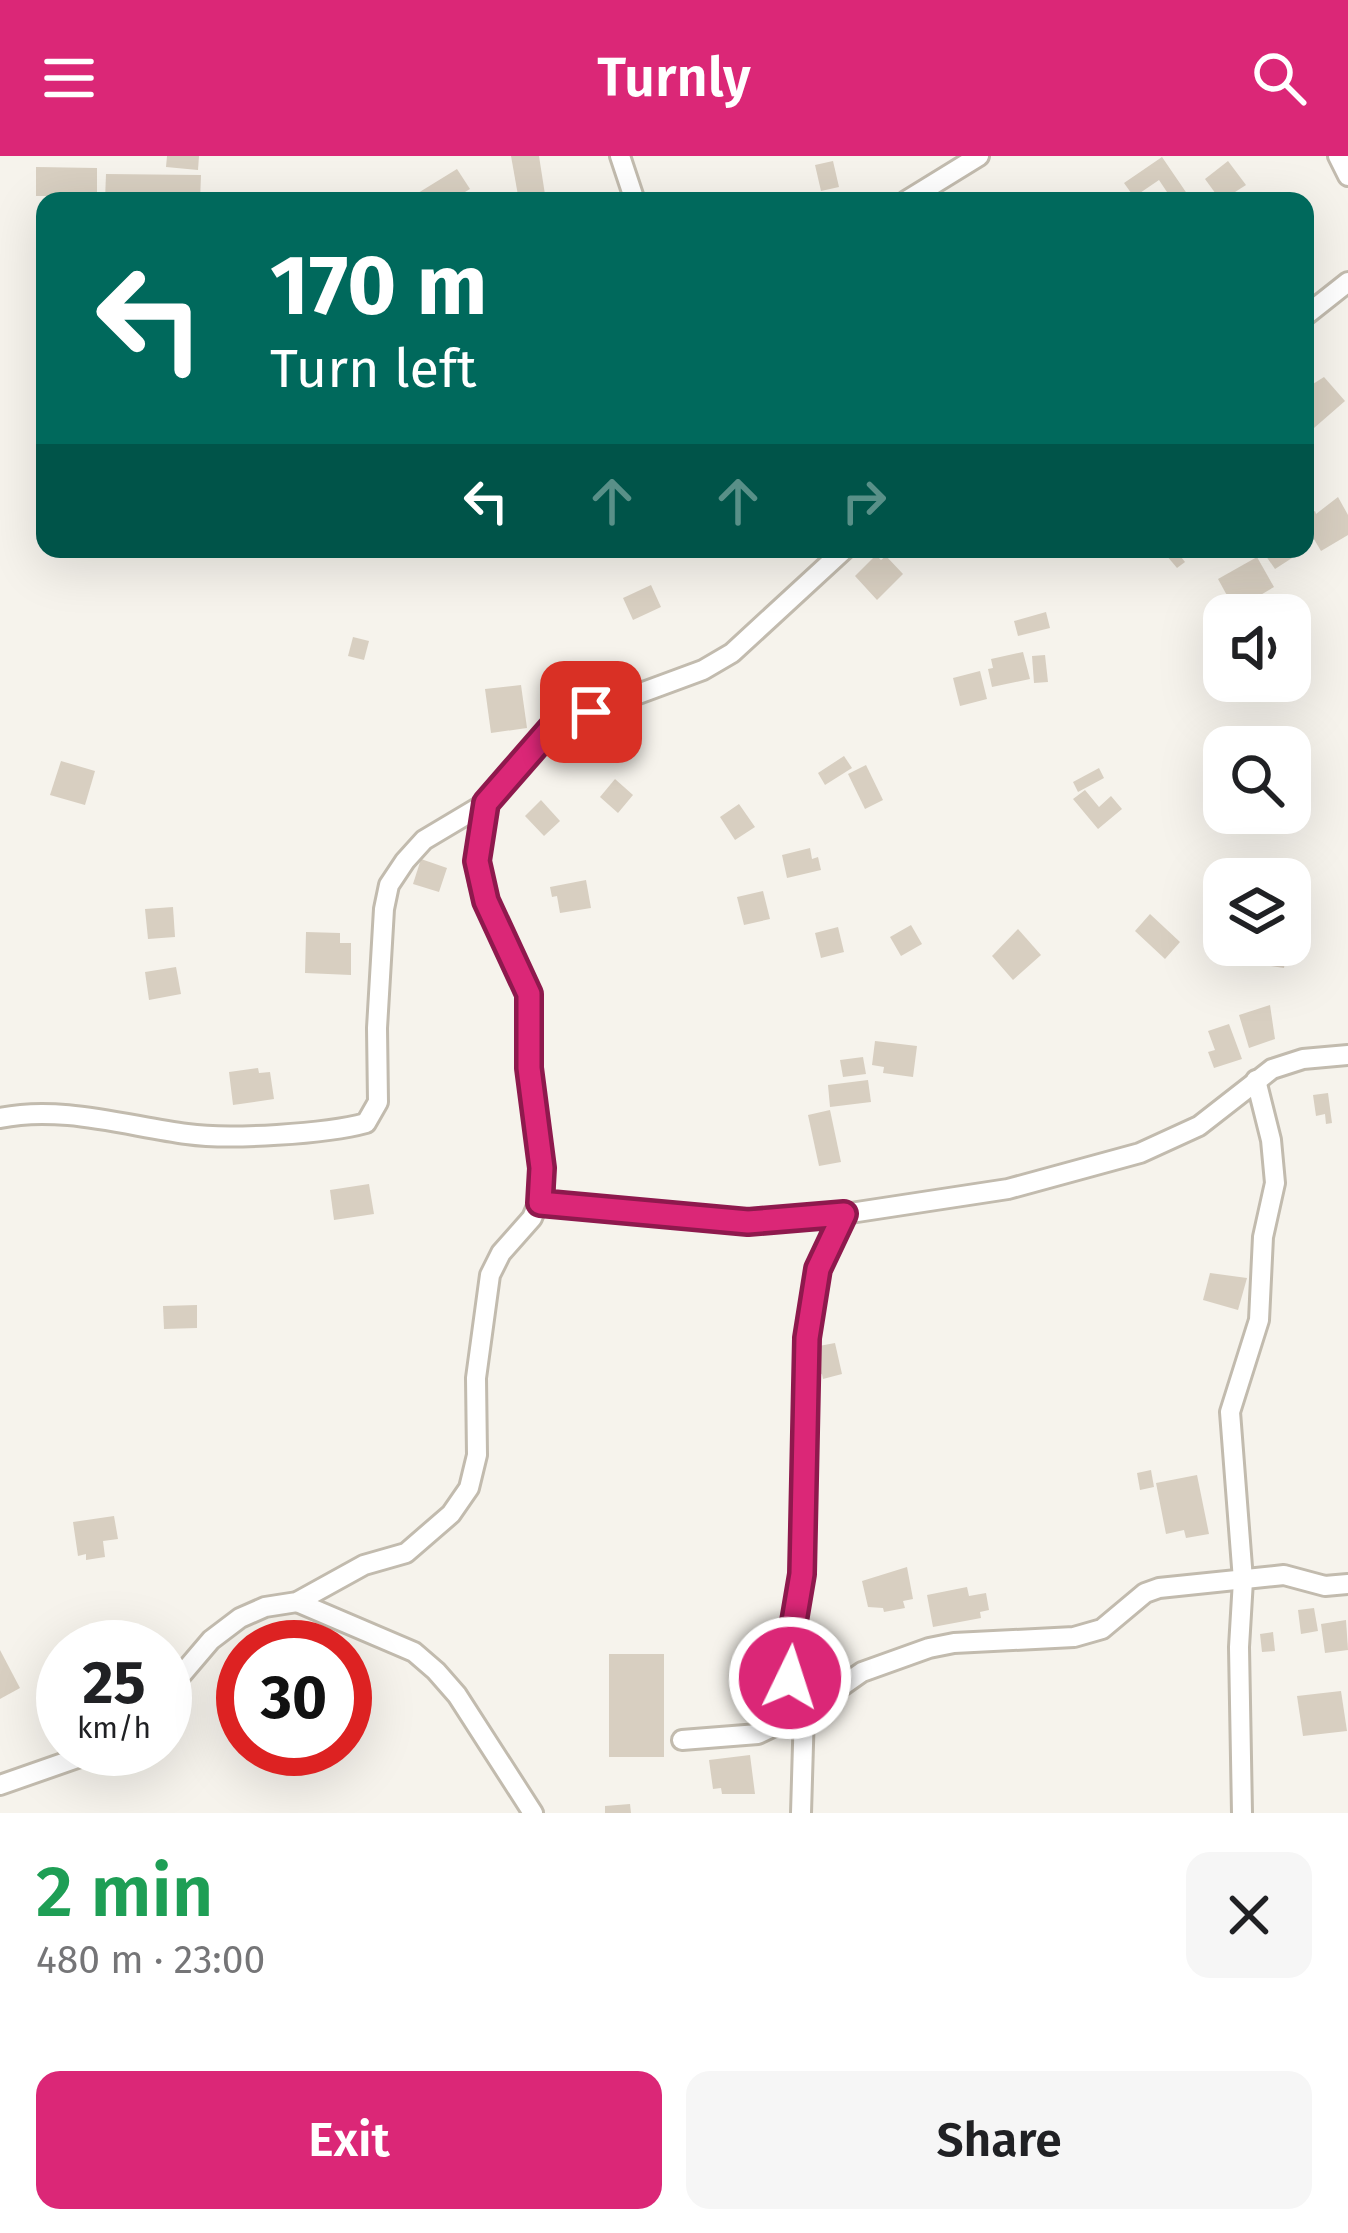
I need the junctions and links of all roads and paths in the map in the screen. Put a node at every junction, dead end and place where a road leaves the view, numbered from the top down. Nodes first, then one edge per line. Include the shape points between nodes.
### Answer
1 (620, 156) edge
2 (979, 156) edge
3 (1338, 156) edge
4 (1348, 176) edge
5 (632, 192) edge
6 (921, 192) edge
7 (1348, 282) edge
8 (1314, 309) edge
9 (835, 558) edge
10 (486, 803) junction
11 (1348, 1055) edge
12 (1256, 1080) junction
13 (0, 1118) edge
14 (540, 1203) junction
15 (844, 1214) junction
16 (1243, 1580) junction
17 (1348, 1584) edge
18 (297, 1602) junction
19 (192, 1662) edge
20 (805, 1711) junction
21 (782, 1722) junction
22 (682, 1740) dead end
23 (36, 1773) edge
24 (0, 1785) edge
25 (533, 1813) edge
26 (801, 1813) edge
27 (1242, 1813) edge

1 - 5 street
2 - 6 street
3 - 4 street
7 - 8 street
9 - 10 street via 732,653 554,725
10 - 13 street via 424,840 388,885 378,1102 366,1123 224,1136 39,1113
10 - 14 street via 479,883 529,994
11 - 12 street via 1285,1064
12 - 15 street via 1199,1126 1141,1153 1009,1189
12 - 16 street via 1275,1183 1259,1320 1230,1412
14 - 15 street via 748,1222
14 - 18 street via 490,1275 469,1488 406,1553 364,1565
15 - 21 street via 818,1269 807,1338 802,1574
16 - 17 street via 1294,1575
16 - 20 street via 1145,1593 1102,1629 1074,1637 929,1648 862,1672
16 - 27 street
18 - 19 street via 240,1618
18 - 25 street via 414,1652 436,1671
20 - 21 street
20 - 26 street
21 - 22 street via 737,1738
23 - 24 street

